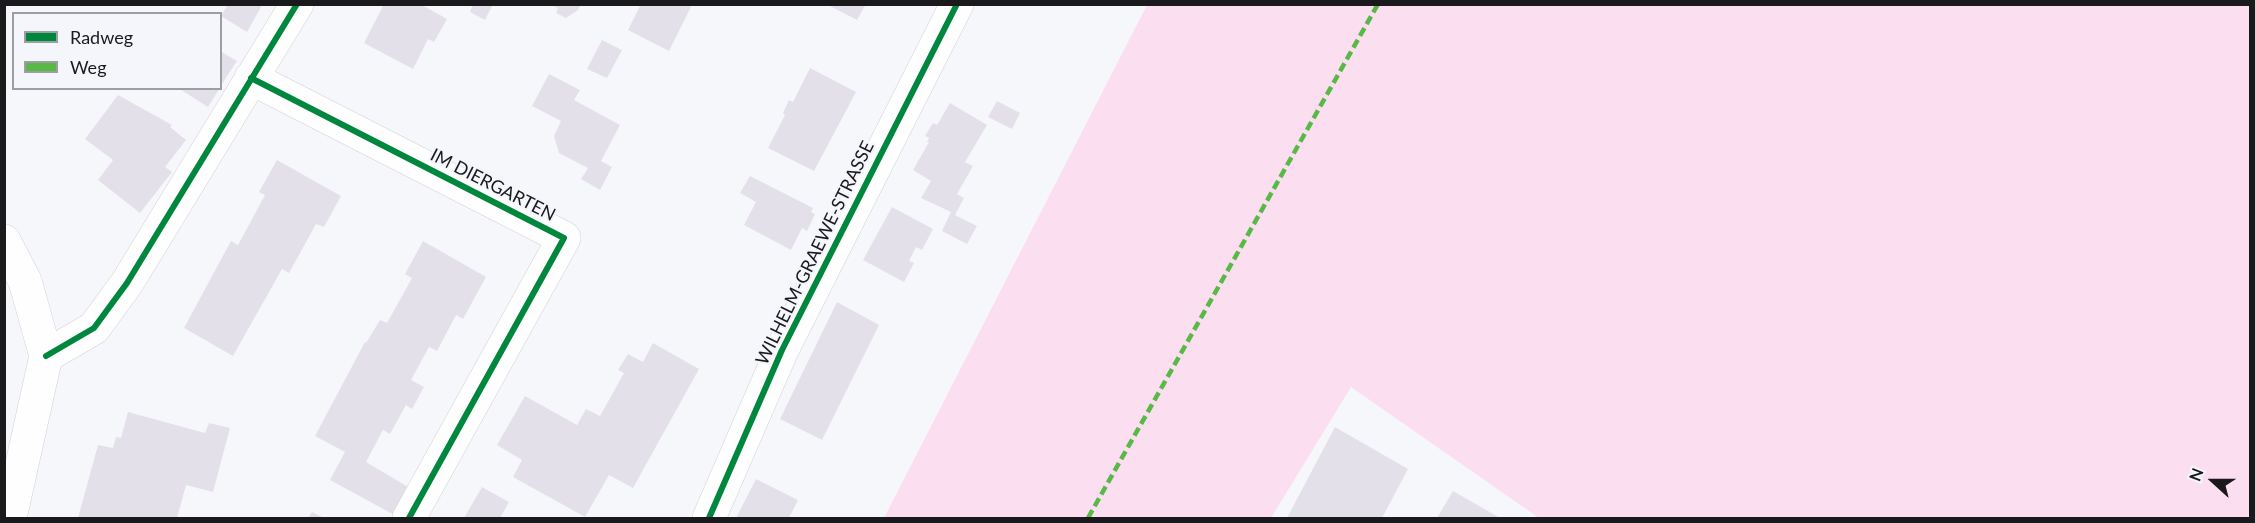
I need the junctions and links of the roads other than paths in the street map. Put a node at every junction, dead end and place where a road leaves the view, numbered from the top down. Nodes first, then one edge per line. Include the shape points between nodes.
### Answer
1 (297, 4) edge
2 (957, 4) edge
3 (251, 78) junction
4 (4, 242) edge
5 (46, 357) junction
6 (10, 519) edge
7 (409, 519) edge
8 (709, 519) edge

1 - 3 street
2 - 8 street, WILHELM-GRAEWE-STRASSE via 782,350
3 - 5 street via 127,283 94,328
3 - 7 street, IM DIERGARTEN via 564,238
4 - 5 street via 25,281
5 - 6 street

